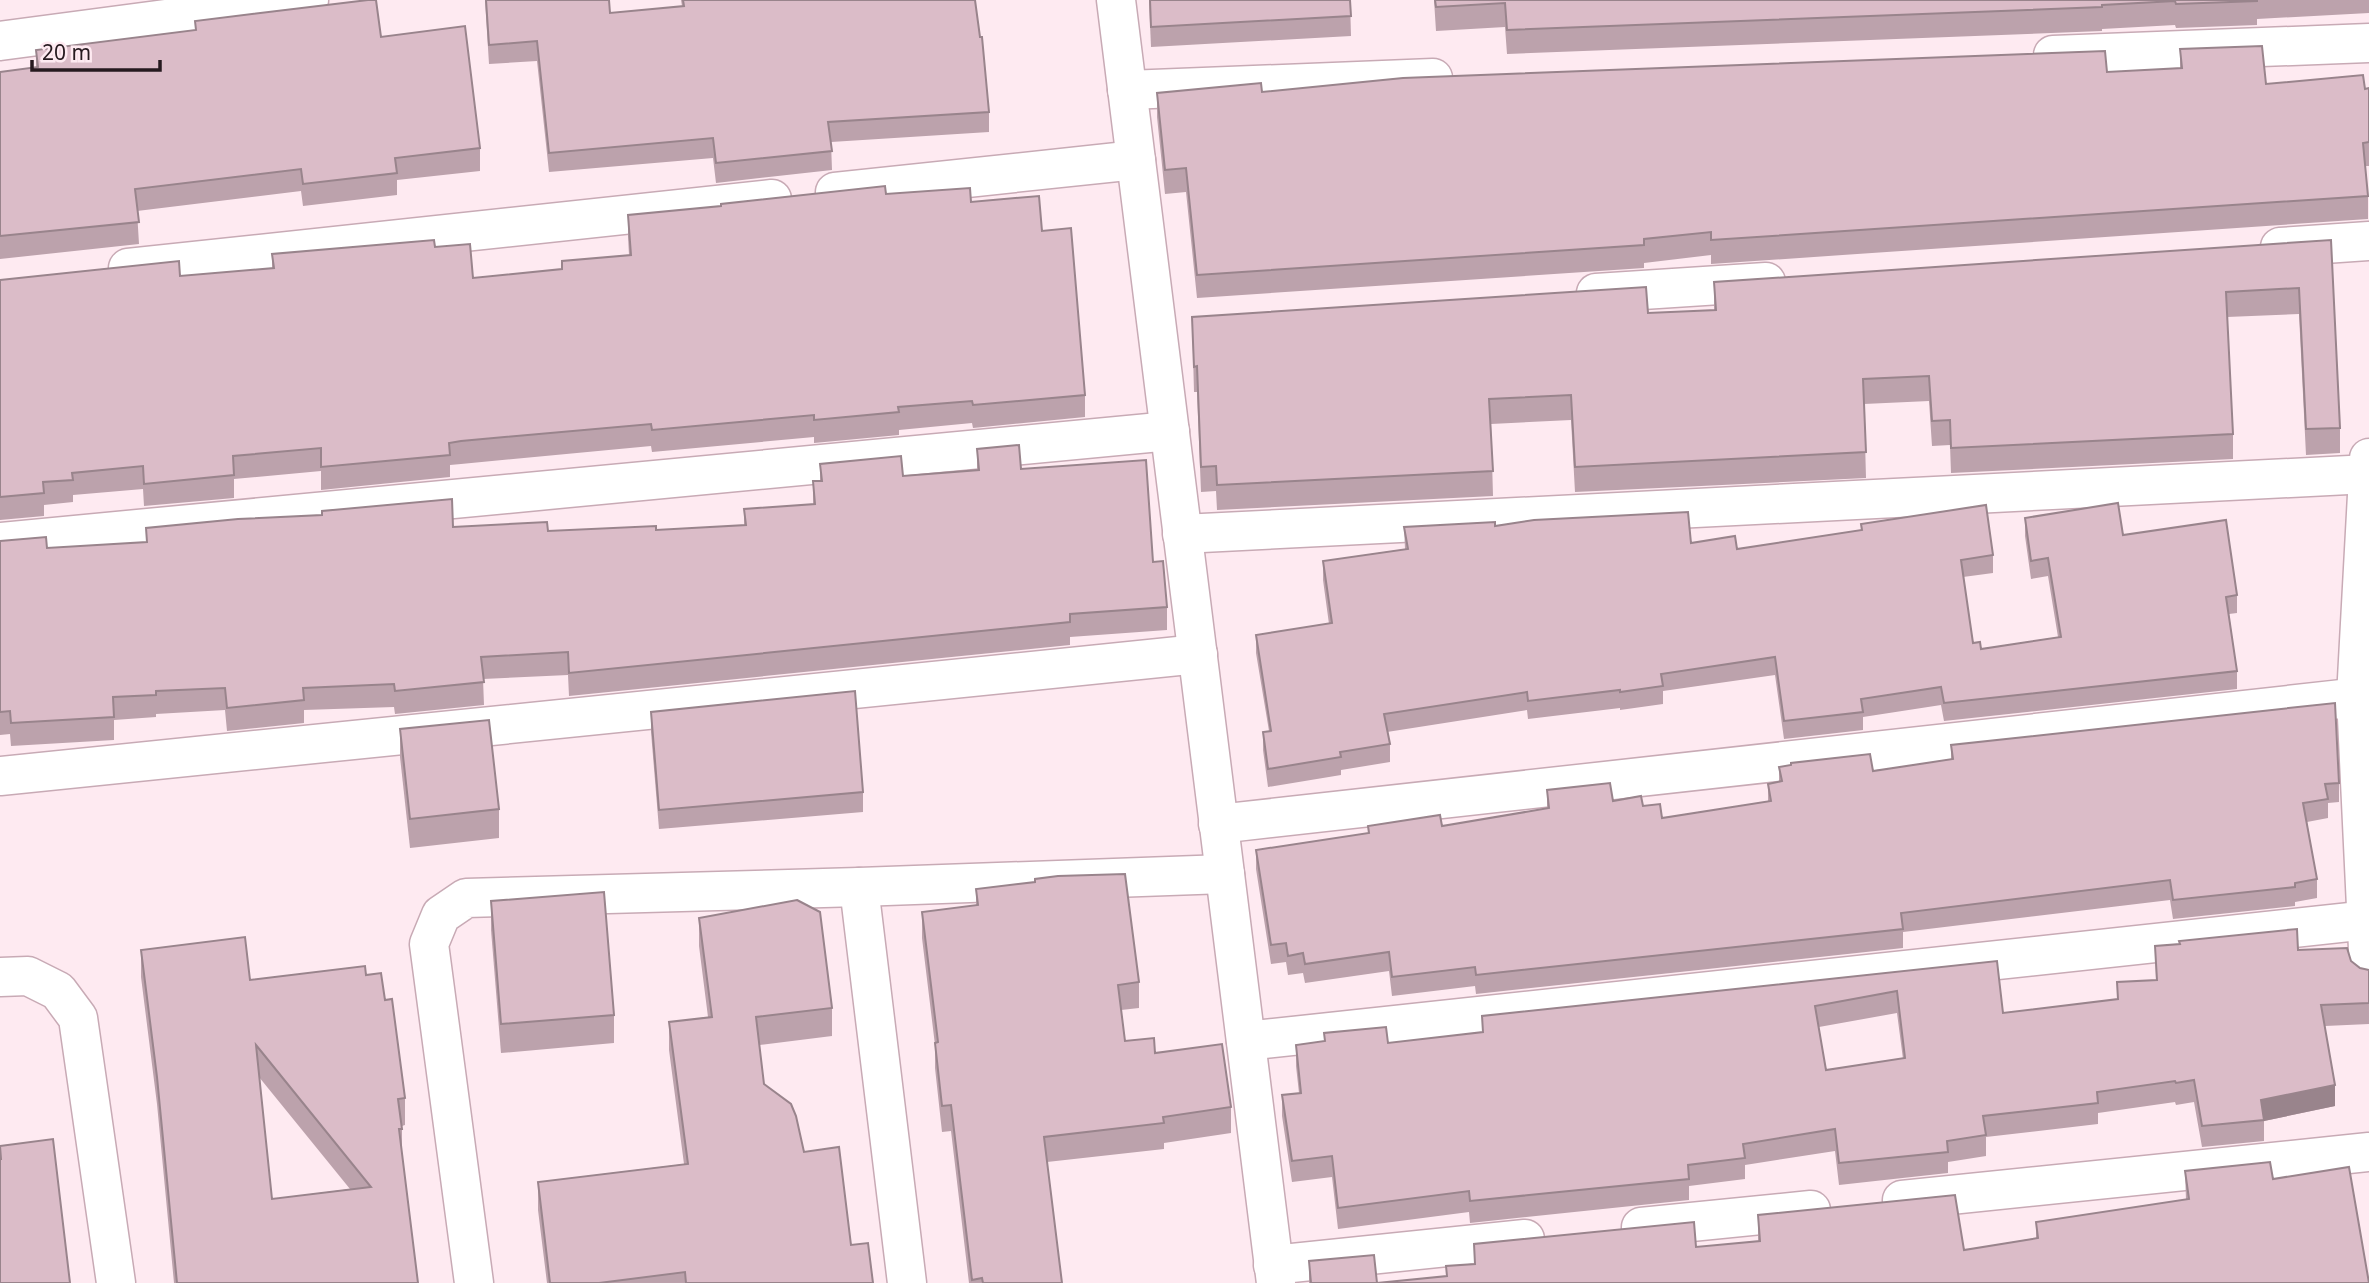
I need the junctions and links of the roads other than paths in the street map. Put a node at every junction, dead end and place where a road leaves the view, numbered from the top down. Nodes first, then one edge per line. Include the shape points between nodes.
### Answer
1 (309, 0) edge
2 (1116, 0) edge
3 (0, 41) edge
4 (2369, 43) edge
5 (2020, 56) edge
6 (1462, 77) edge
7 (1127, 90) junction
8 (1136, 160) junction
9 (2369, 241) edge
10 (2244, 249) edge
11 (97, 271) edge
12 (1797, 280) edge
13 (1560, 296) edge
14 (1170, 431) junction
15 (2368, 469) edge
16 (1182, 534) junction
17 (0, 542) edge
18 (1198, 654) junction
19 (2362, 697) edge
20 (0, 776) edge
21 (1219, 824) junction
22 (1225, 874) junction
23 (859, 887) junction
24 (2367, 920) edge
25 (2369, 970) edge
26 (0, 977) edge
27 (1246, 1041) junction
28 (2369, 1152) edge
29 (1606, 1231) edge
30 (1565, 1235) edge
31 (1275, 1274) edge
32 (116, 1283) edge
33 (474, 1283) edge
34 (906, 1283) edge

1 - 3 street
2 - 7 street
4 - 5 street
6 - 7 street
7 - 8 street
8 - 11 street
8 - 14 street via 1170,322
9 - 10 street
12 - 13 street
14 - 16 street
14 - 17 street
15 - 16 street
15 - 19 street
16 - 18 street
18 - 20 street
18 - 21 street
19 - 21 street
19 - 24 street
21 - 22 street
22 - 23 street
22 - 27 street
23 - 33 street via 466,898 441,915 429,944
23 - 34 street
24 - 25 street
24 - 27 street
26 - 32 street via 28,976 58,991 78,1018
27 - 31 street
28 - 29 street
30 - 31 street

